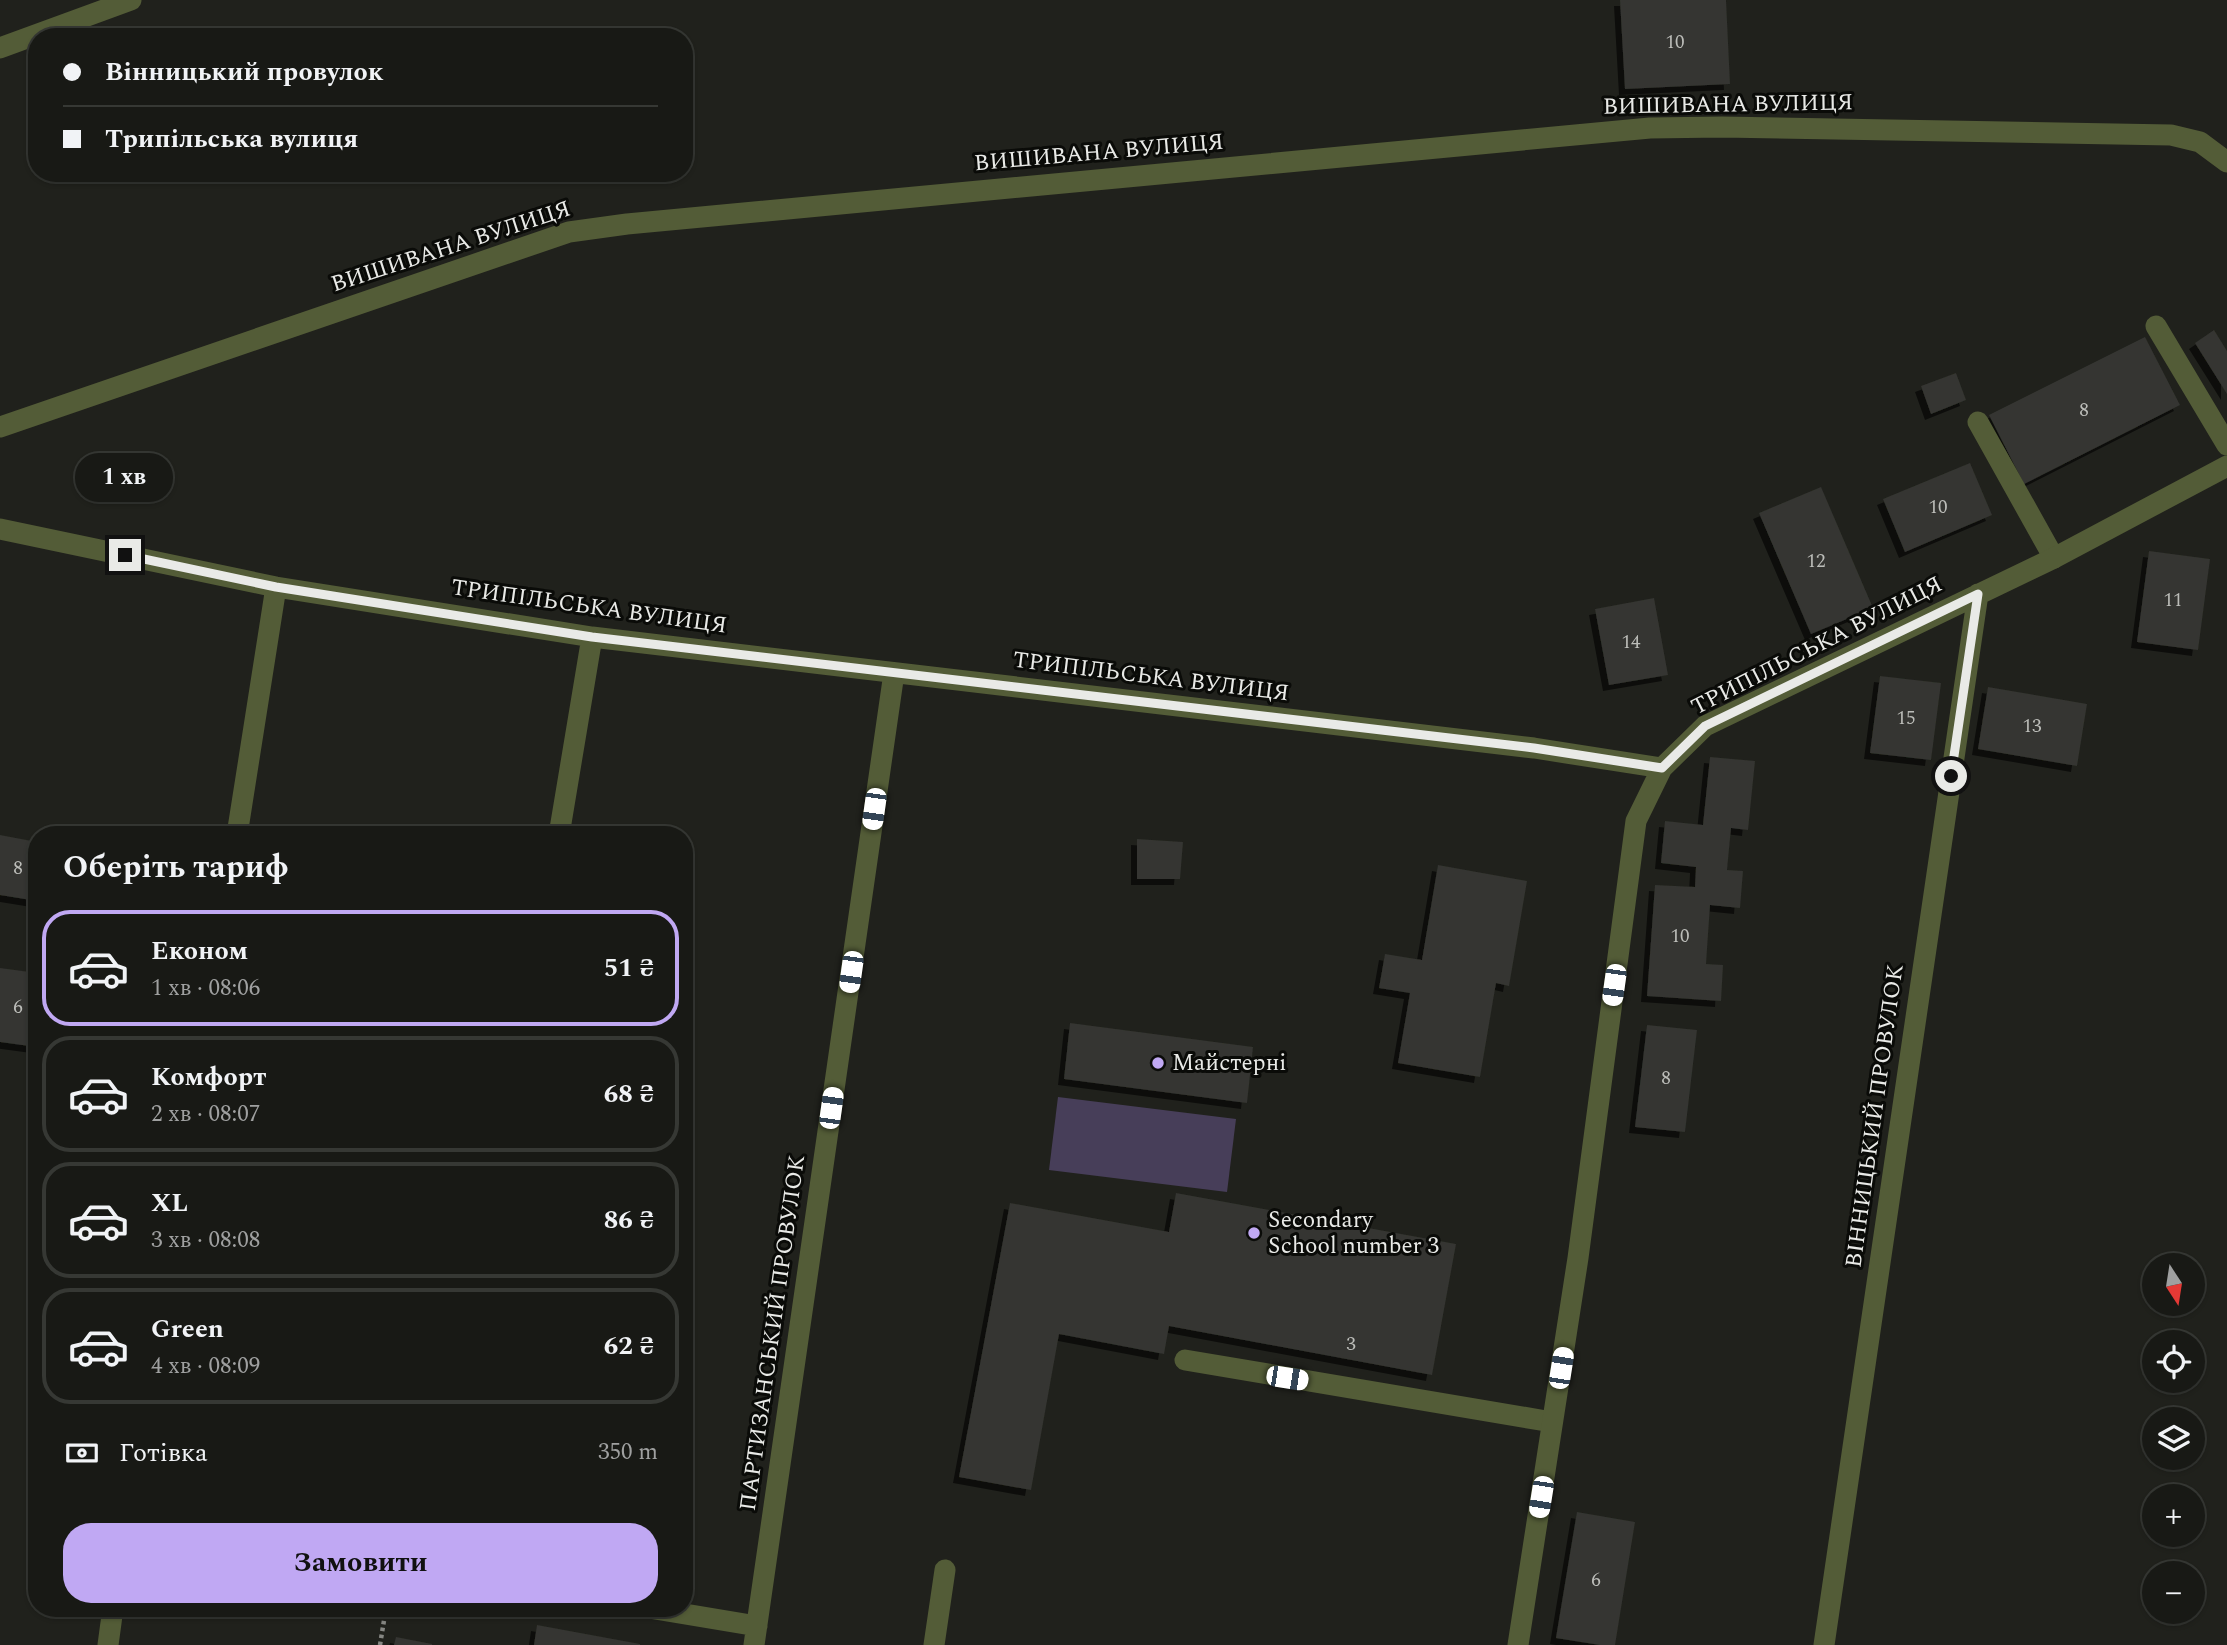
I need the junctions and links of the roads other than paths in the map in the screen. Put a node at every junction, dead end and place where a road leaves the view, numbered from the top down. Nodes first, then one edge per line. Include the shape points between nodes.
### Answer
1 (131, 0) edge
2 (55, 28) edge
3 (28, 38) edge
4 (0, 48) edge
5 (2227, 162) edge
6 (2156, 326) dead end
7 (1978, 422) dead end
8 (0, 427) edge
9 (2227, 445) edge
10 (2227, 467) edge
11 (0, 529) edge
12 (2054, 558) junction
13 (276, 587) junction
14 (1978, 594) junction
15 (592, 637) junction
16 (894, 673) junction
17 (1662, 768) junction
18 (238, 826) edge
19 (560, 826) edge
20 (1185, 1360) dead end
21 (1552, 1422) junction
22 (945, 1570) dead end
23 (112, 1617) edge
24 (685, 1617) edge
25 (756, 1635) edge
26 (108, 1645) edge
27 (934, 1645) edge
28 (1518, 1645) edge
29 (1824, 1645) edge

1 - 2 street
3 - 4 street
5 - 8 street, ВИШИВАНА ВУЛИЦЯ via 2200,142 2171,135 1650,128 626,224 569,232
6 - 9 street
7 - 12 street
10 - 12 street, ТРИПІЛЬСЬКА ВУЛИЦЯ
11 - 13 street, ТРИПІЛЬСЬКА ВУЛИЦЯ
12 - 14 street, ТРИПІЛЬСЬКА ВУЛИЦЯ
13 - 15 street, ТРИПІЛЬСЬКА ВУЛИЦЯ
13 - 18 street
14 - 17 street, ТРИПІЛЬСЬКА ВУЛИЦЯ via 1705,726
14 - 29 street, ВІННИЦЬКИЙ ПРОВУЛОК
15 - 16 street, ТРИПІЛЬСЬКА ВУЛИЦЯ
15 - 19 street
16 - 17 street, ТРИПІЛЬСЬКА ВУЛИЦЯ via 1534,748
16 - 25 street, ПАРТИЗАНСЬКИЙ ПРОВУЛОК
17 - 21 street via 1636,821
20 - 21 street
21 - 28 street
22 - 27 street
23 - 26 street
24 - 25 street, ПАРТИЗАНСЬКИЙ ПРОВУЛОК

